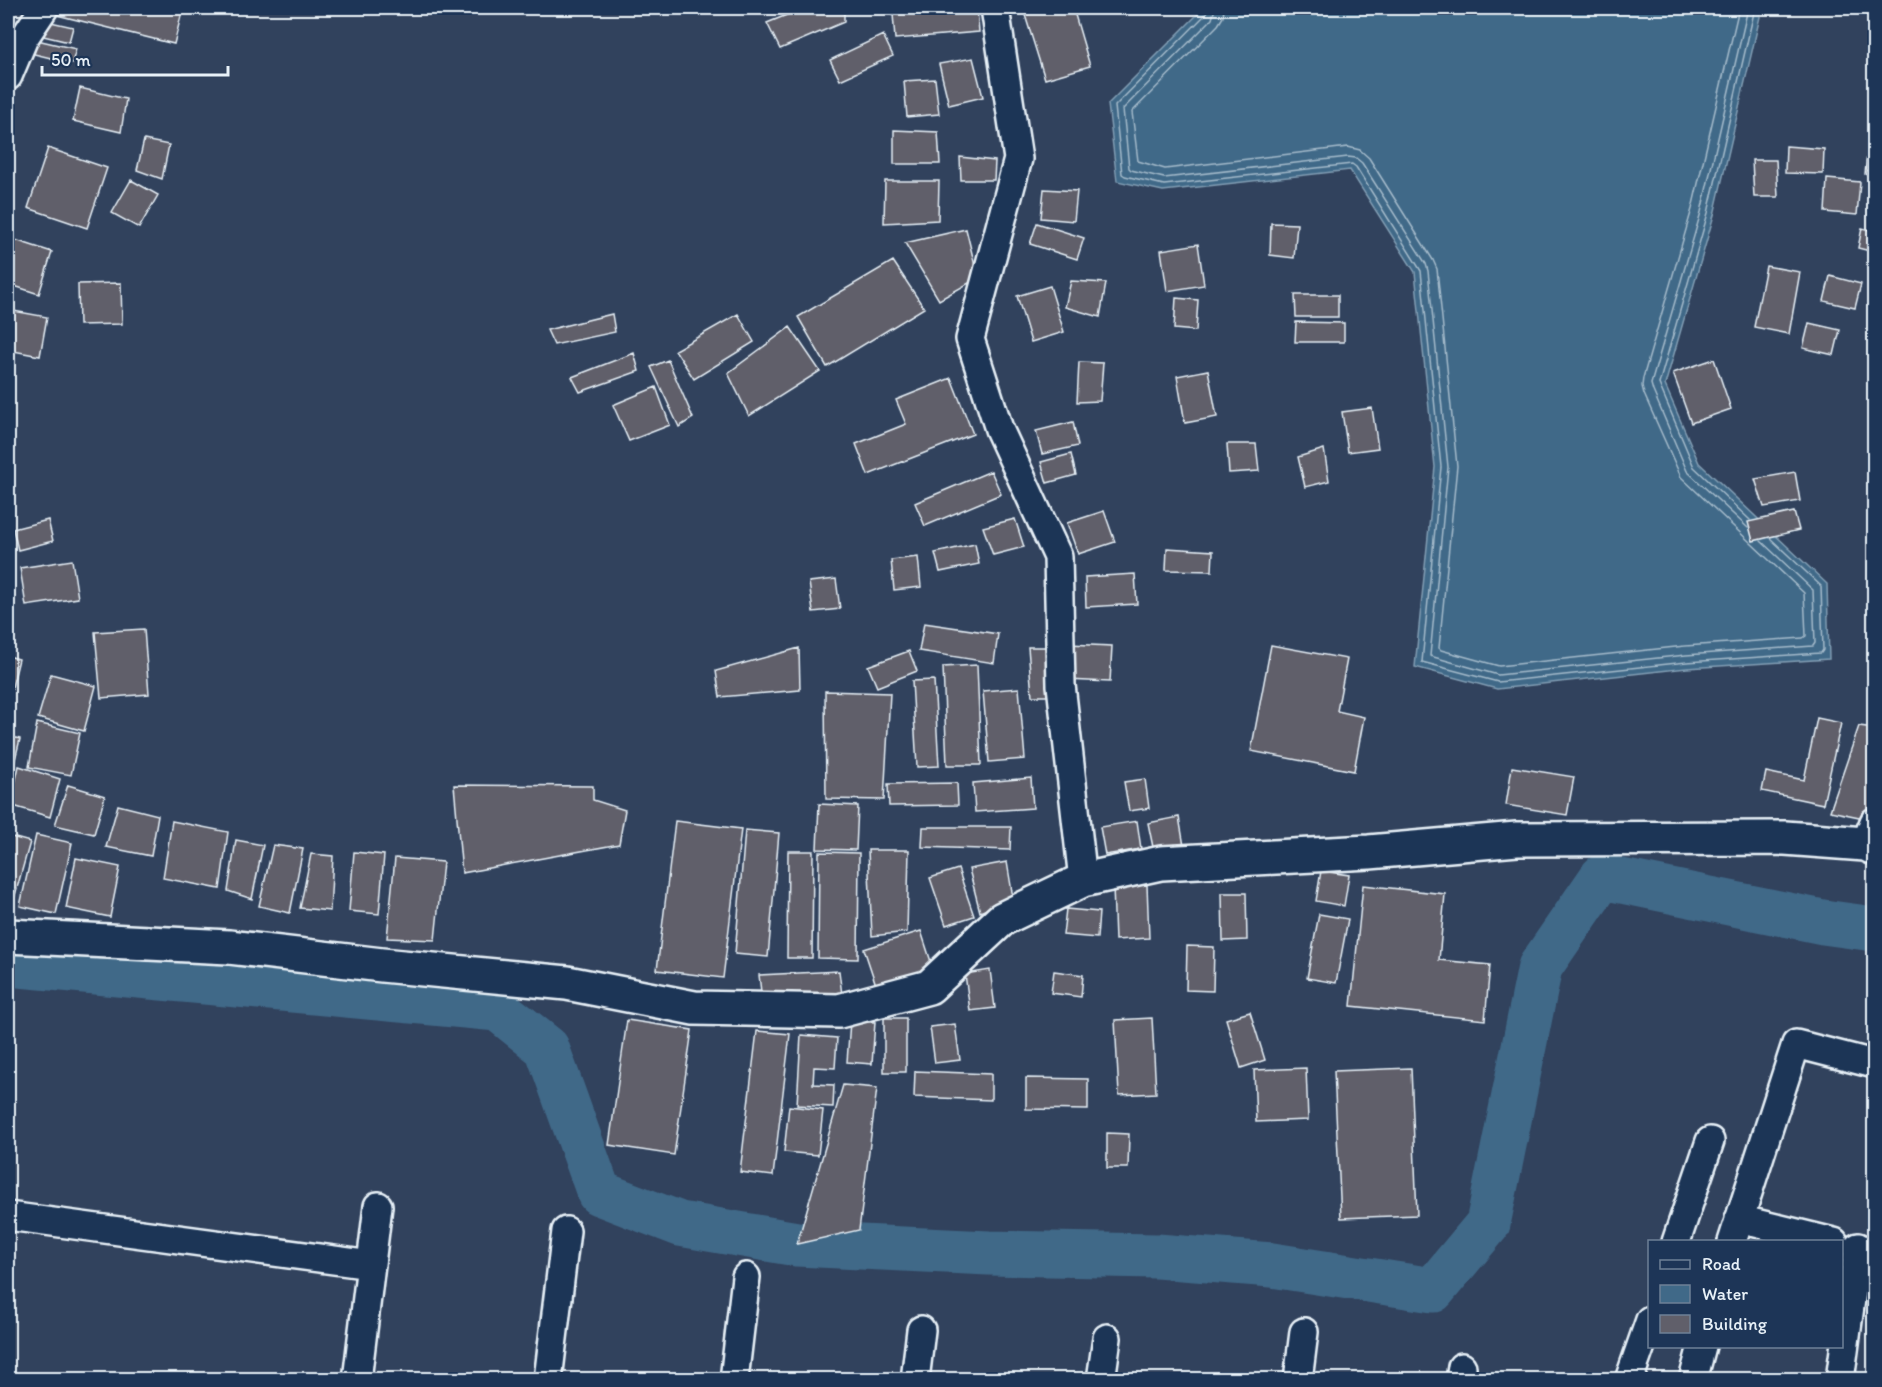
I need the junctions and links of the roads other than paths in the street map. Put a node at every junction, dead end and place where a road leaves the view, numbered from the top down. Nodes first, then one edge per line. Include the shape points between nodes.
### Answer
1 (44, 8) edge
2 (995, 8) edge
3 (8, 76) edge
4 (1871, 838) edge
5 (1083, 880) junction
6 (8, 936) edge
7 (1875, 1064) edge
8 (1710, 1141) dead end
9 (378, 1206) dead end
10 (8, 1216) edge
11 (1735, 1230) edge
12 (566, 1231) dead end
13 (1677, 1240) edge
14 (1808, 1240) edge
15 (1852, 1246) edge
16 (371, 1265) junction
17 (746, 1277) dead end
18 (1648, 1326) edge
19 (921, 1330) dead end
20 (1304, 1332) dead end
21 (1107, 1338) dead end
22 (1843, 1346) edge
23 (1702, 1348) edge
24 (1843, 1348) edge
25 (357, 1380) edge
26 (548, 1380) edge
27 (734, 1380) edge
28 (915, 1380) edge
29 (1101, 1380) edge
30 (1298, 1380) edge
31 (1629, 1380) edge
32 (1693, 1380) edge
33 (1840, 1380) edge

1 - 3 street via 24,38
2 - 5 street via 1018,159 970,339 999,429 1058,557 1061,685
4 - 5 street via 1517,839 1369,852 1161,862
5 - 6 street via 1002,919 929,987 839,1011 694,1008 567,983 229,947
7 - 11 street via 1796,1044
8 - 13 street
9 - 16 street
10 - 16 street
11 - 14 street
12 - 26 street
15 - 22 street
16 - 25 street
17 - 27 street
18 - 31 street
19 - 28 street
20 - 30 street
21 - 29 street
23 - 32 street
24 - 33 street

